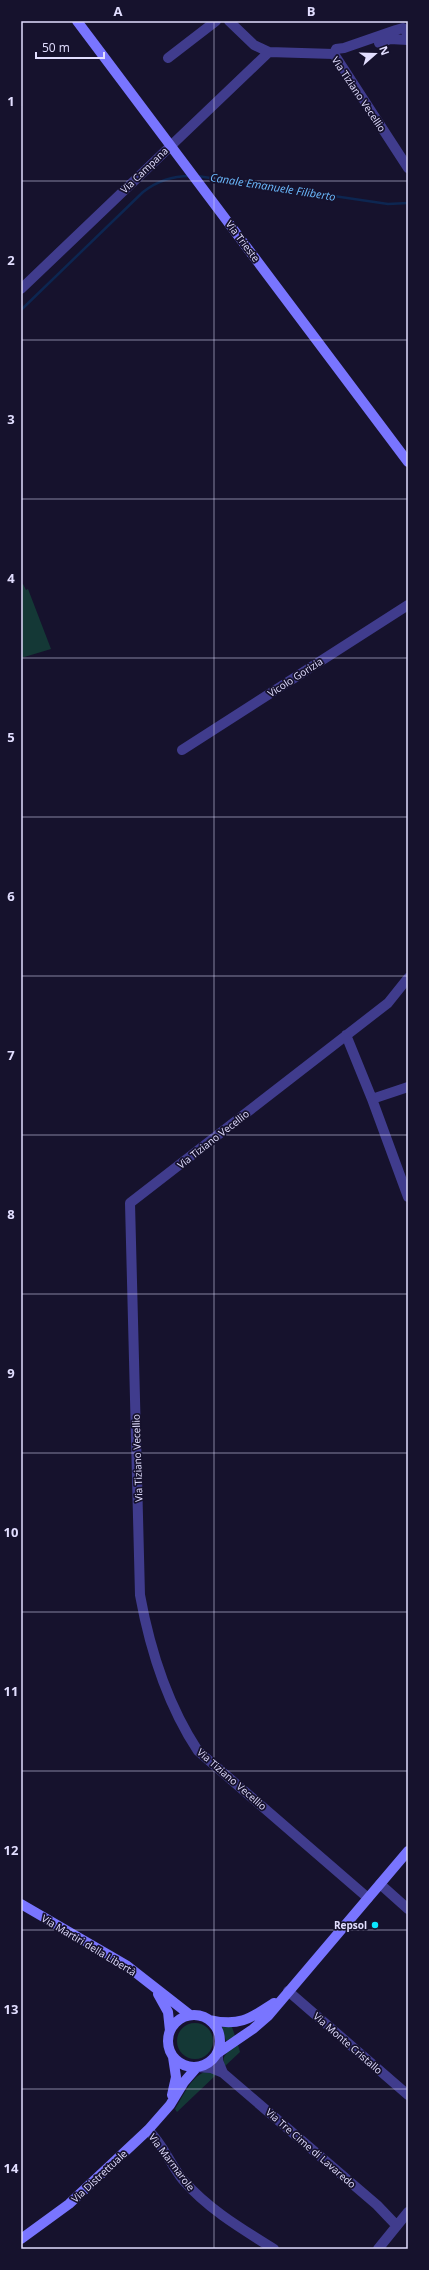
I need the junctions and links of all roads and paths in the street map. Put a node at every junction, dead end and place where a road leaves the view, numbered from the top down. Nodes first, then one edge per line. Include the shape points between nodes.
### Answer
1 (77, 21) edge
2 (216, 21) edge
3 (229, 21) edge
4 (408, 34) edge
5 (408, 40) edge
6 (269, 52) junction
7 (168, 58) dead end
8 (337, 58) junction
9 (171, 144) junction
10 (408, 168) edge
11 (21, 289) edge
12 (408, 462) edge
13 (408, 605) edge
14 (182, 750) dead end
15 (408, 978) edge
16 (346, 1035) junction
17 (408, 1087) edge
18 (372, 1098) junction
19 (408, 1197) edge
20 (408, 1851) edge
21 (380, 1884) junction
22 (368, 1898) junction
23 (21, 1904) edge
24 (408, 1910) edge
25 (155, 1989) junction
26 (286, 1994) junction
27 (190, 2015) junction
28 (210, 2020) junction
29 (170, 2031) junction
30 (218, 2052) junction
31 (173, 2057) junction
32 (197, 2067) junction
33 (223, 2073) junction
34 (408, 2095) edge
35 (170, 2105) junction
36 (148, 2130) junction
37 (408, 2212) edge
38 (397, 2226) junction
39 (21, 2239) edge
40 (274, 2249) edge
41 (378, 2249) edge

1 - 9 main road, Via Trieste
2 - 7 street
3 - 6 street via 254,45
4 - 8 street via 403,28 336,49
5 - 8 street via 390,39
6 - 8 street, Via Tiziano Vecellio
6 - 9 street, Via Campana
8 - 10 street, Via Tiziano Vecellio
9 - 11 street, Via Campana
9 - 12 main road, Via Trieste
13 - 14 street, Vicolo Gorizia
15 - 16 street, Via Tiziano Vecellio via 388,1003
16 - 18 street
16 - 22 street, Via Tiziano Vecellio via 130,1203 140,1595 147,1632 169,1697 198,1751
17 - 18 street
18 - 19 street
20 - 21 main road, Via Distrettuale
21 - 22 main road, Via Distrettuale
21 - 24 street
22 - 26 main road, Via Distrettuale
23 - 25 main road, Via Martiri della Libertà via 126,1965
25 - 27 main road, Via Martiri della Libertà
25 - 29 main road, Via Distrettuale via 168,2012
26 - 28 main road, Via Distrettuale via 244,2021 229,2023
26 - 30 main road, Via Distrettuale via 253,2029
26 - 34 street, Via Monte Cristallo
27 - 28 main road, Via Distrettuale
27 - 29 main road via 182,2018
28 - 30 main road via 220,2035
29 - 31 main road, Via Distrettuale via 168,2044
30 - 32 main road, Via Distrettuale via 212,2060
30 - 33 street via 218,2061
31 - 32 main road via 184,2065
31 - 35 main road, Via Distrettuale via 176,2077
32 - 33 street, Via Tre Cime di Lavaredo via 211,2068
32 - 35 main road, Via Distrettuale
33 - 38 street, Via Tre Cime di Lavaredo via 377,2205
35 - 36 main road, Via Distrettuale
36 - 39 main road, Via Distrettuale via 69,2204
36 - 40 street, Via Marmarole via 200,2199
37 - 38 street
38 - 41 street

